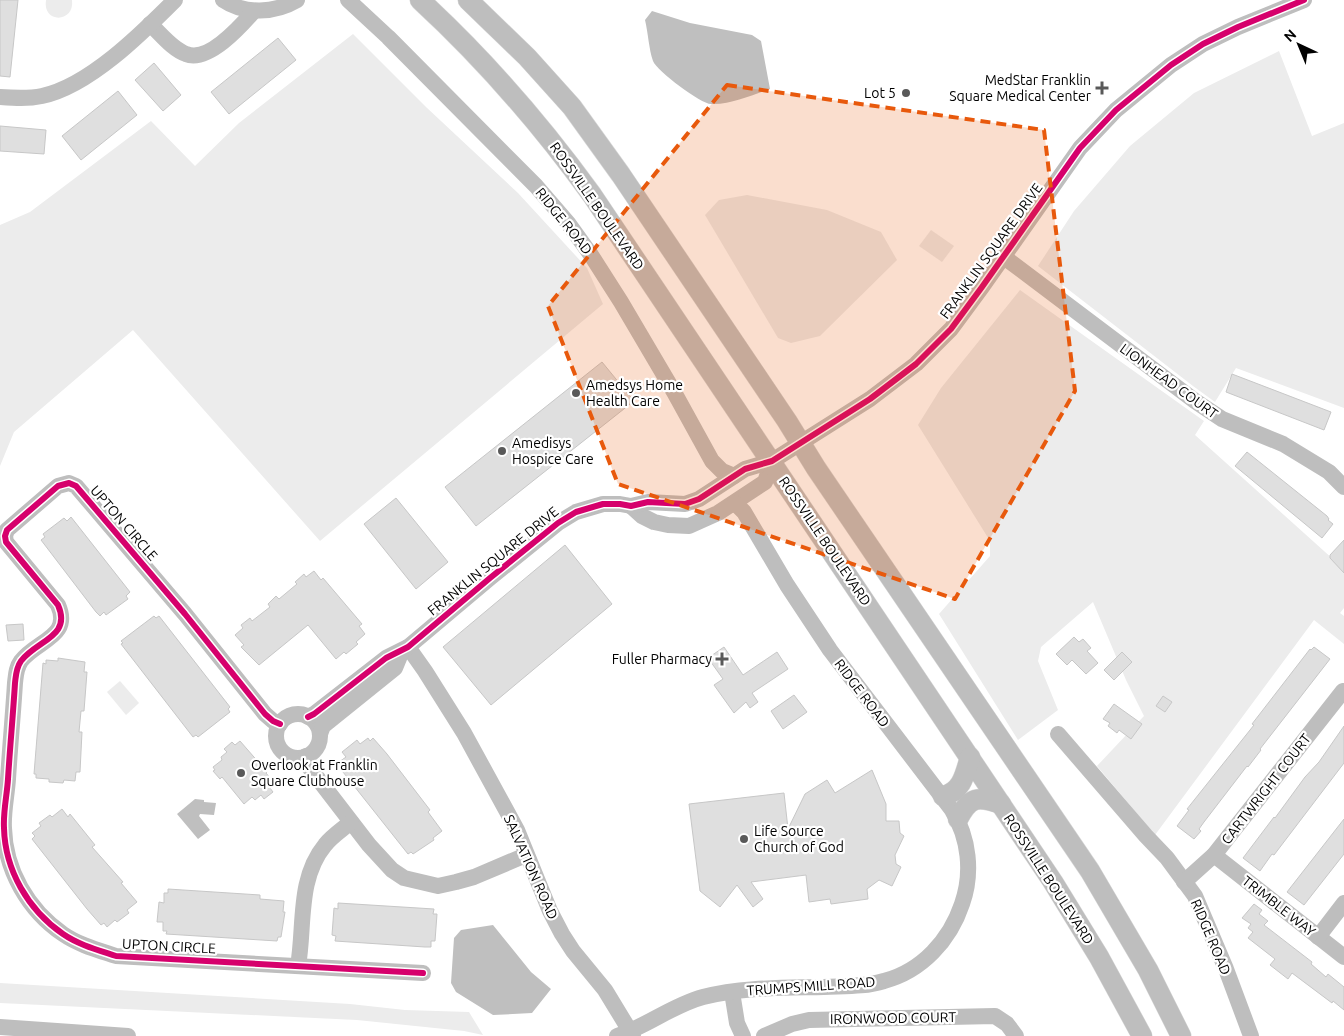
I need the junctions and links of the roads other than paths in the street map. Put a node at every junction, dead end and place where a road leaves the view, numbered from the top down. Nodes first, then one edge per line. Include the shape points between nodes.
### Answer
1 (175, 0) edge
2 (223, 0) edge
3 (297, 0) edge
4 (348, 0) edge
5 (420, 0) edge
6 (468, 0) edge
7 (1304, 0) edge
8 (254, 11) junction
9 (150, 24) junction
10 (0, 97) edge
11 (1004, 257) junction
12 (801, 443) junction
13 (772, 462) junction
14 (734, 476) junction
15 (1344, 487) edge
16 (735, 503) junction
17 (631, 506) junction
18 (405, 649) junction
19 (1343, 691) dead end
20 (308, 717) junction
21 (280, 724) junction
22 (320, 734) junction
23 (1058, 734) dead end
24 (306, 756) junction
25 (970, 757) junction
26 (943, 796) junction
27 (1001, 804) junction
28 (958, 819) junction
29 (351, 822) junction
30 (526, 854) junction
31 (1214, 855) junction
32 (1184, 882) junction
33 (968, 889) joint
34 (1344, 902) edge
35 (1318, 937) junction
36 (1344, 957) edge
37 (298, 966) junction
38 (423, 973) dead end
39 (732, 992) junction
40 (0, 1027) edge
41 (627, 1034) edge
42 (128, 1036) edge
43 (743, 1036) edge
44 (764, 1036) edge
45 (1016, 1036) edge
46 (1142, 1036) edge
47 (1181, 1036) edge
48 (1251, 1036) edge

1 - 9 street
2 - 8 street
3 - 8 street via 289,5
4 - 14 street, RIDGE ROAD via 542,193 568,223 628,313 712,461 722,471
5 - 13 main road, ROSSVILLE BOULEVARD via 509,89 573,168
6 - 12 main road via 527,57 572,107 622,175
7 - 11 street, FRANKLIN SQUARE DRIVE via 1203,44 1171,65 1116,110 1080,148
8 - 9 street via 218,46 192,56 177,49
9 - 10 street via 86,77 67,88 42,96
11 - 12 street, FRANKLIN SQUARE DRIVE via 951,328 916,364 870,399
11 - 15 street, LIONHEAD COURT via 1194,401 1222,419 1283,444 1329,472
12 - 13 street, FRANKLIN SQUARE DRIVE
12 - 47 main road via 1090,871 1148,970
13 - 14 street, FRANKLIN SQUARE DRIVE via 745,469
13 - 16 street via 765,482
13 - 25 main road, ROSSVILLE BOULEVARD
14 - 17 street, FRANKLIN SQUARE DRIVE via 699,499 685,504 648,502
16 - 17 street via 688,526 654,522
16 - 26 street, RIDGE ROAD via 744,512 830,650
17 - 18 street, FRANKLIN SQUARE DRIVE via 603,504 576,512 558,523
18 - 20 street, FRANKLIN SQUARE DRIVE via 386,658
18 - 22 street, FRANKLIN SQUARE DRIVE via 395,668 323,726
18 - 30 street, SALVATION ROAD via 425,671 464,733 517,830
19 - 31 street, CARTWRIGHT COURT
20 - 21 street via 296,714
20 - 22 street
21 - 24 street via 276,737 281,750 292,757
21 - 37 street, UPTON CIRCLE via 265,714 76,486 69,483 58,486 6,530 6,542 62,614 62,622 56,632 26,656 16,671 4,827 8,855 22,892 33,907 64,935 116,956
22 - 24 street via 316,748
23 - 32 street, RIDGE ROAD via 1167,858
24 - 29 street via 309,768
25 - 26 main road via 959,788
25 - 27 main road, ROSSVILLE BOULEVARD
26 - 28 street, RIDGE ROAD
27 - 28 main road via 984,798 974,800 965,806
27 - 46 main road, ROSSVILLE BOULEVARD via 1074,915
28 - 33 street, RIDGE ROAD via 968,858
29 - 30 street via 392,870 416,882 438,886 456,882
29 - 37 street via 325,844 306,882
30 - 41 street, SALVATION ROAD via 562,934 605,990
31 - 32 street, CARTWRIGHT COURT
31 - 35 street, TRIMBLE WAY
32 - 48 street, RIDGE ROAD via 1195,896
33 - 39 street, TRUMPS MILL ROAD via 951,930 936,949 904,974 863,986
34 - 35 street
35 - 36 street, TRIMBLE WAY
37 - 38 street, UPTON CIRCLE
39 - 41 street, TRUMPS MILL ROAD via 703,997 683,1005
39 - 43 street
40 - 42 street
44 - 45 street, IRONWOOD COURT via 809,1020 995,1016

